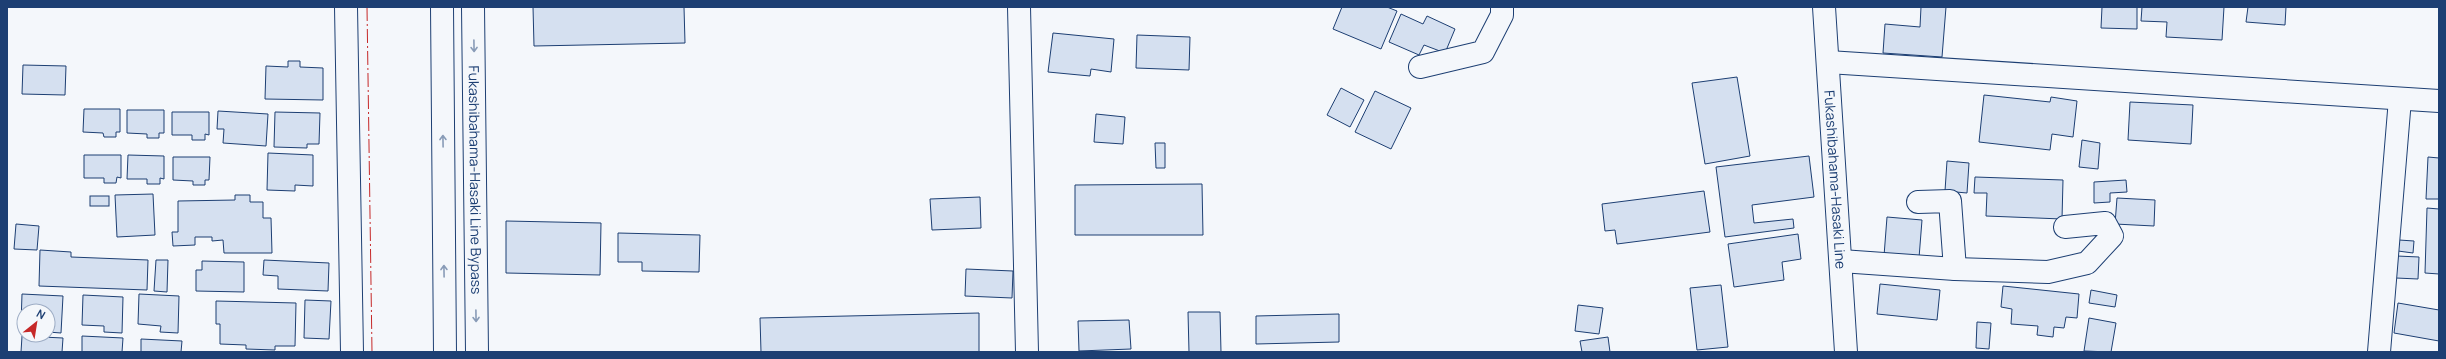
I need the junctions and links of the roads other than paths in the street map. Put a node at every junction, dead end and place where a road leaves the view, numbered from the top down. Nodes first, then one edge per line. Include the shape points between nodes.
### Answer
1 (346, 7) edge
2 (442, 7) edge
3 (473, 7) edge
4 (1019, 7) edge
5 (1502, 7) edge
6 (1824, 7) edge
7 (1828, 62) junction
8 (1420, 67) dead end
9 (2400, 99) junction
10 (2439, 101) edge
11 (1918, 202) dead end
12 (2066, 228) dead end
13 (1841, 261) junction
14 (1955, 270) junction
15 (352, 352) edge
16 (445, 352) edge
17 (476, 352) edge
18 (1027, 352) edge
19 (1846, 352) edge
20 (2379, 352) edge

1 - 15 street
16 -> 2 street
3 -> 17 street, Fukashibahama-Hasaki Line Bypass
4 - 18 street
5 - 8 street via 1502,16 1484,52
6 - 7 street, Fukashibahama-Hasaki Line
7 - 9 street
7 - 13 street, Fukashibahama-Hasaki Line
9 - 10 street
9 - 20 street
11 - 14 street via 1950,201
12 - 14 street via 2105,223 2112,236 2087,263 2048,272
13 - 14 street
13 - 19 street, Fukashibahama-Hasaki Line

